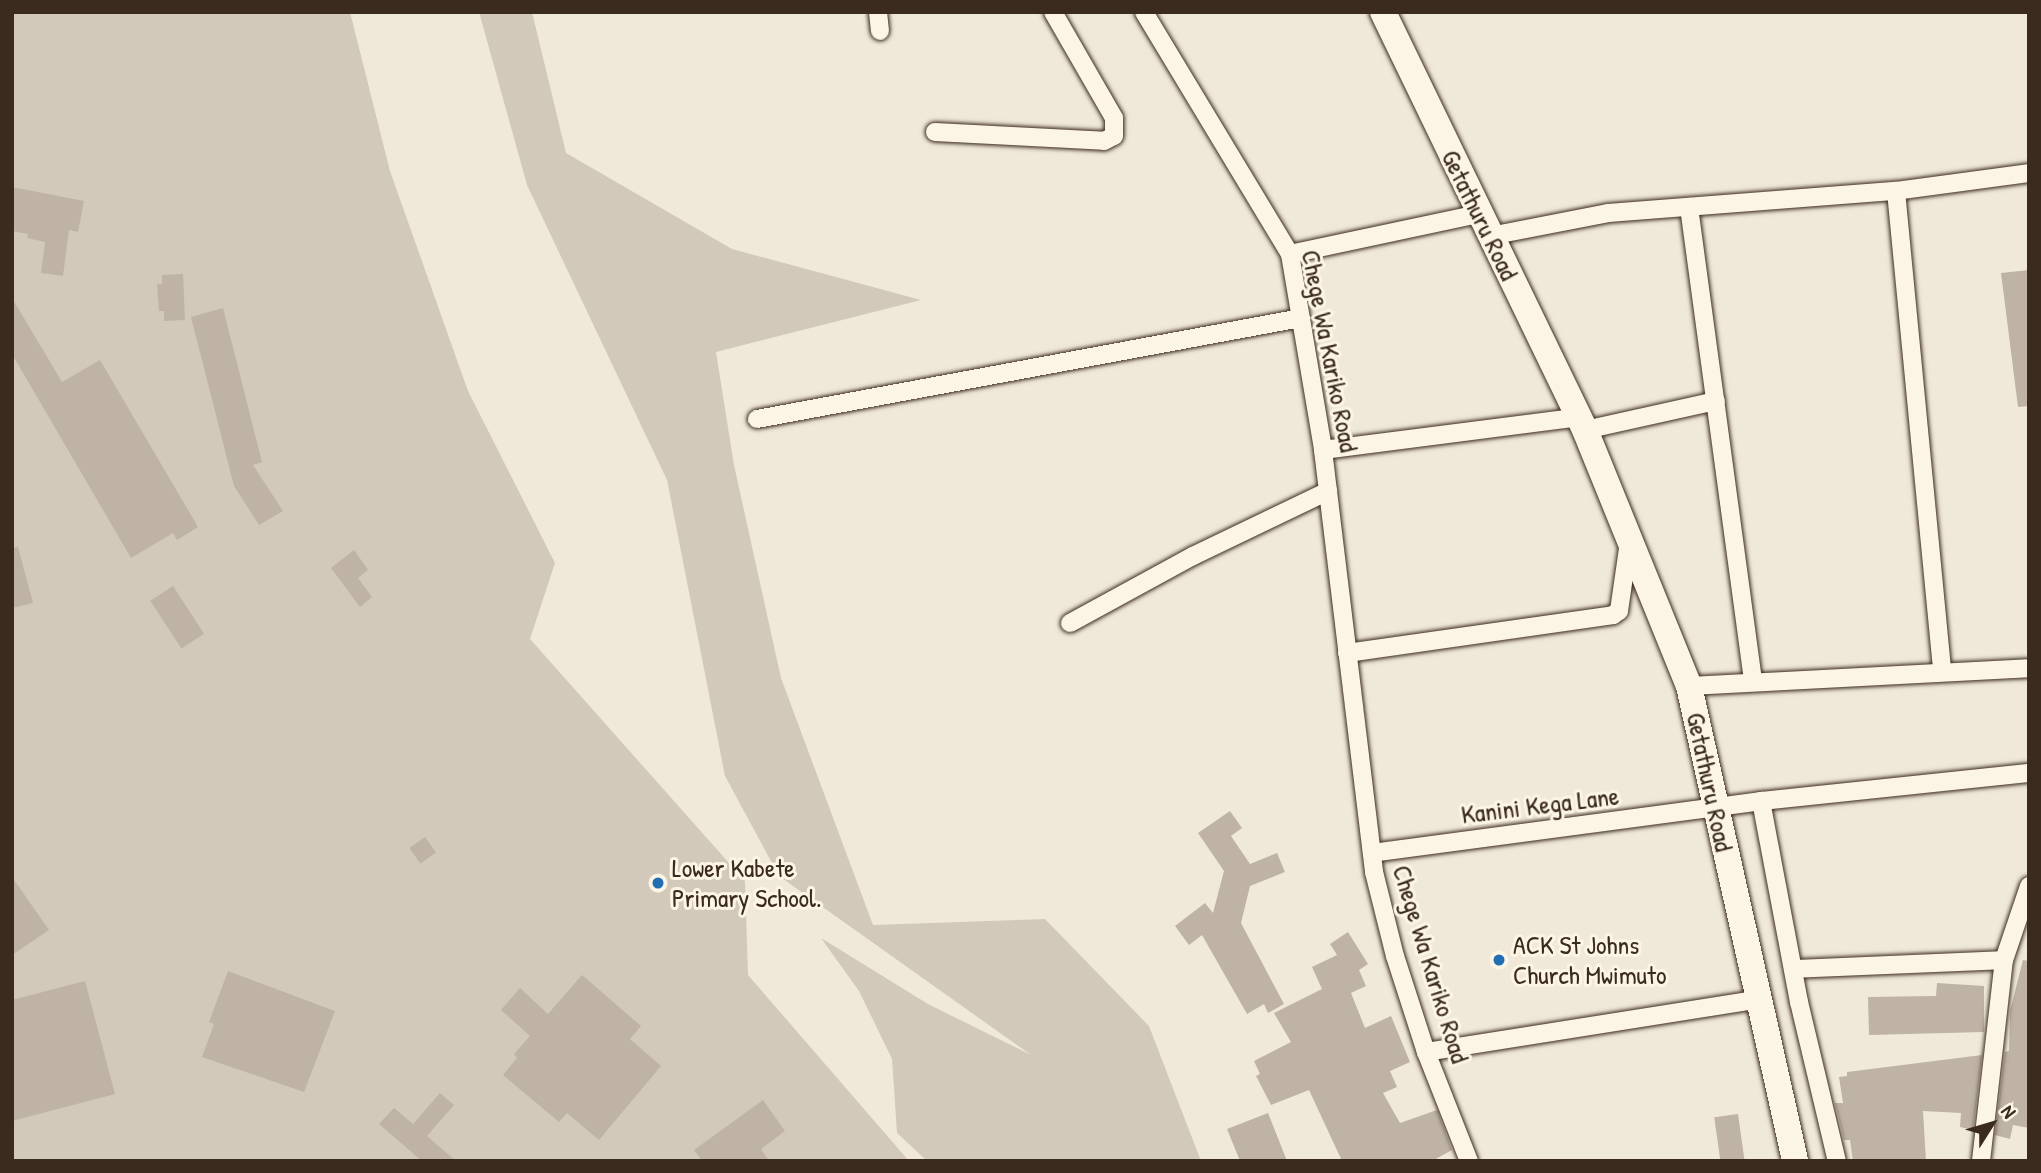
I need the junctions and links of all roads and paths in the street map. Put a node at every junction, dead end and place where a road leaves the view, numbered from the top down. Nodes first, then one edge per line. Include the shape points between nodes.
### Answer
1 (878, 12) edge
2 (1053, 12) edge
3 (1144, 12) edge
4 (1382, 12) edge
5 (880, 31) dead end
6 (934, 132) dead end
7 (2029, 173) edge
8 (1896, 191) junction
9 (1689, 207) junction
10 (1484, 225) junction
11 (1290, 254) junction
12 (1301, 318) junction
13 (1716, 401) junction
14 (757, 419) dead end
15 (1582, 424) junction
16 (1323, 450) junction
17 (1328, 491) junction
18 (1629, 538) junction
19 (1070, 623) dead end
20 (1347, 653) junction
21 (2029, 668) edge
22 (1942, 671) junction
23 (1753, 682) junction
24 (1689, 686) junction
25 (2029, 773) edge
26 (1761, 801) junction
27 (1714, 809) junction
28 (1372, 853) junction
29 (2029, 886) edge
30 (2004, 960) junction
31 (1793, 969) junction
32 (1761, 999) junction
33 (1426, 1052) junction
34 (1469, 1161) edge
35 (1795, 1161) edge
36 (1837, 1161) edge
37 (1981, 1161) edge

1 - 5 street
2 - 6 street via 1114,118 1114,136 1104,141
3 - 11 street, Chege Wa Kariko Road
4 - 10 main road, Getathuru Road
7 - 8 street
8 - 9 street
8 - 22 street
9 - 10 street
9 - 13 street
10 - 11 street
10 - 15 main road, Getathuru Road
11 - 12 street, Chege Wa Kariko Road
12 - 14 street
12 - 16 street, Chege Wa Kariko Road
13 - 15 street
13 - 23 street
15 - 16 street
15 - 18 main road, Getathuru Road
16 - 17 street, Chege Wa Kariko Road
17 - 19 street via 1193,556
17 - 20 street, Chege Wa Kariko Road
18 - 20 street via 1619,611 1613,615
18 - 24 main road, Getathuru Road
20 - 28 street, Chege Wa Kariko Road
21 - 22 street
22 - 23 street
23 - 24 street
24 - 27 main road, Getathuru Road
25 - 26 street, Kanini Kega Lane
26 - 27 street, Kanini Kega Lane
26 - 31 street
27 - 28 street, Kanini Kega Lane
27 - 32 main road, Getathuru Road
28 - 33 street, Chege Wa Kariko Road via 1395,956
29 - 30 street
30 - 31 street
30 - 37 street
31 - 36 street
32 - 33 street
32 - 35 main road, Getathuru Road
33 - 34 street, Chege Wa Kariko Road

